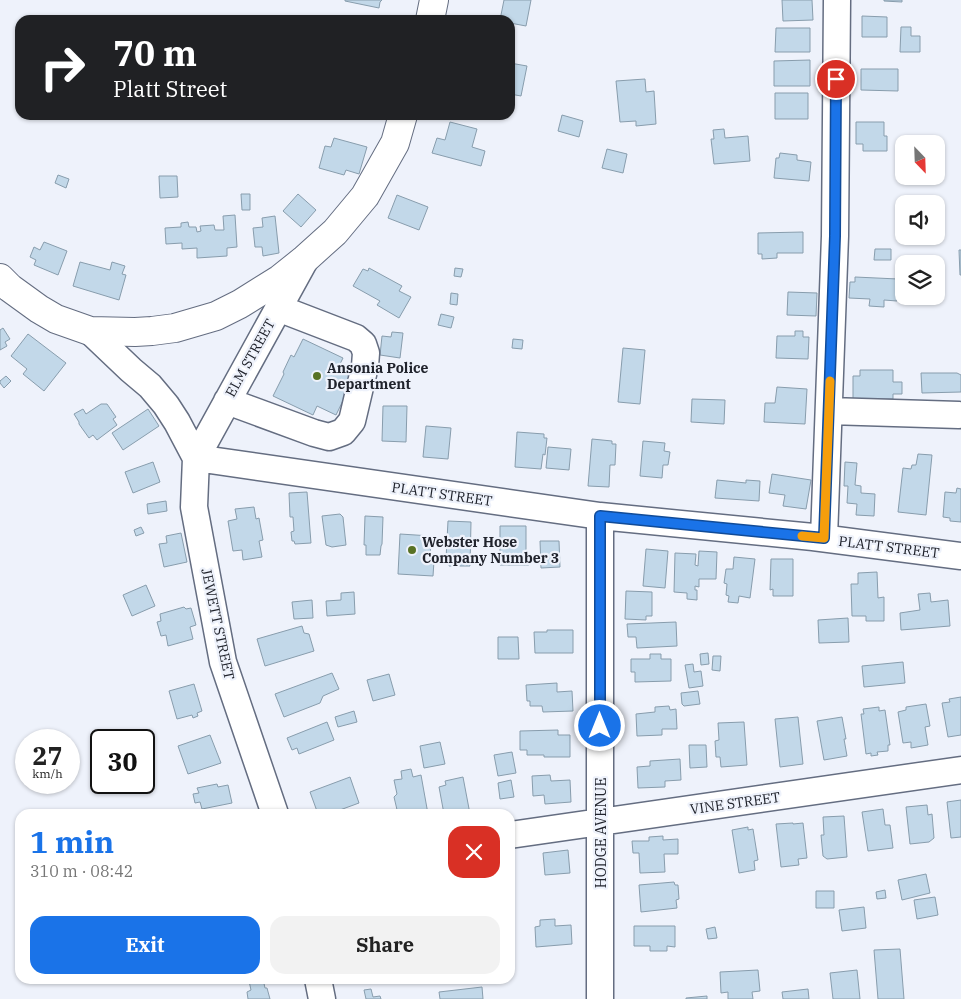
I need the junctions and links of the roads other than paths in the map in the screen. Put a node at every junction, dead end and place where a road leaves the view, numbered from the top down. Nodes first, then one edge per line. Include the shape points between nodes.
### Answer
1 (434, 0) edge
2 (837, 0) edge
3 (431, 15) edge
4 (402, 120) edge
5 (305, 259) junction
6 (0, 278) edge
7 (278, 308) junction
8 (90, 331) junction
9 (227, 400) junction
10 (829, 411) junction
11 (959, 415) dead end
12 (196, 458) junction
13 (600, 516) junction
14 (824, 538) junction
15 (961, 556) edge
16 (961, 770) edge
17 (273, 809) edge
18 (601, 822) junction
19 (515, 834) edge
20 (319, 984) edge
21 (322, 999) edge
22 (600, 999) edge

1 - 3 main road
2 - 10 street via 835,236
4 - 5 main road, ELM STREET via 395,143 365,196 335,232
5 - 7 street, ELM STREET
5 - 8 main road, ELM STREET via 280,279 216,316 152,331
6 - 8 main road via 39,309
7 - 9 street, ELM STREET
7 - 9 street via 356,338 363,344 365,366 352,421 343,432 329,437
8 - 12 street via 166,405
9 - 12 street, ELM STREET
10 - 11 street
10 - 14 street
12 - 13 street, PLATT STREET
12 - 17 street, JEWETT STREET via 194,508 223,662
13 - 14 street, PLATT STREET
13 - 18 street, HODGE AVENUE
14 - 15 street, PLATT STREET
16 - 18 street, VINE STREET
18 - 19 street, VINE STREET
18 - 22 street, HODGE AVENUE
20 - 21 street

